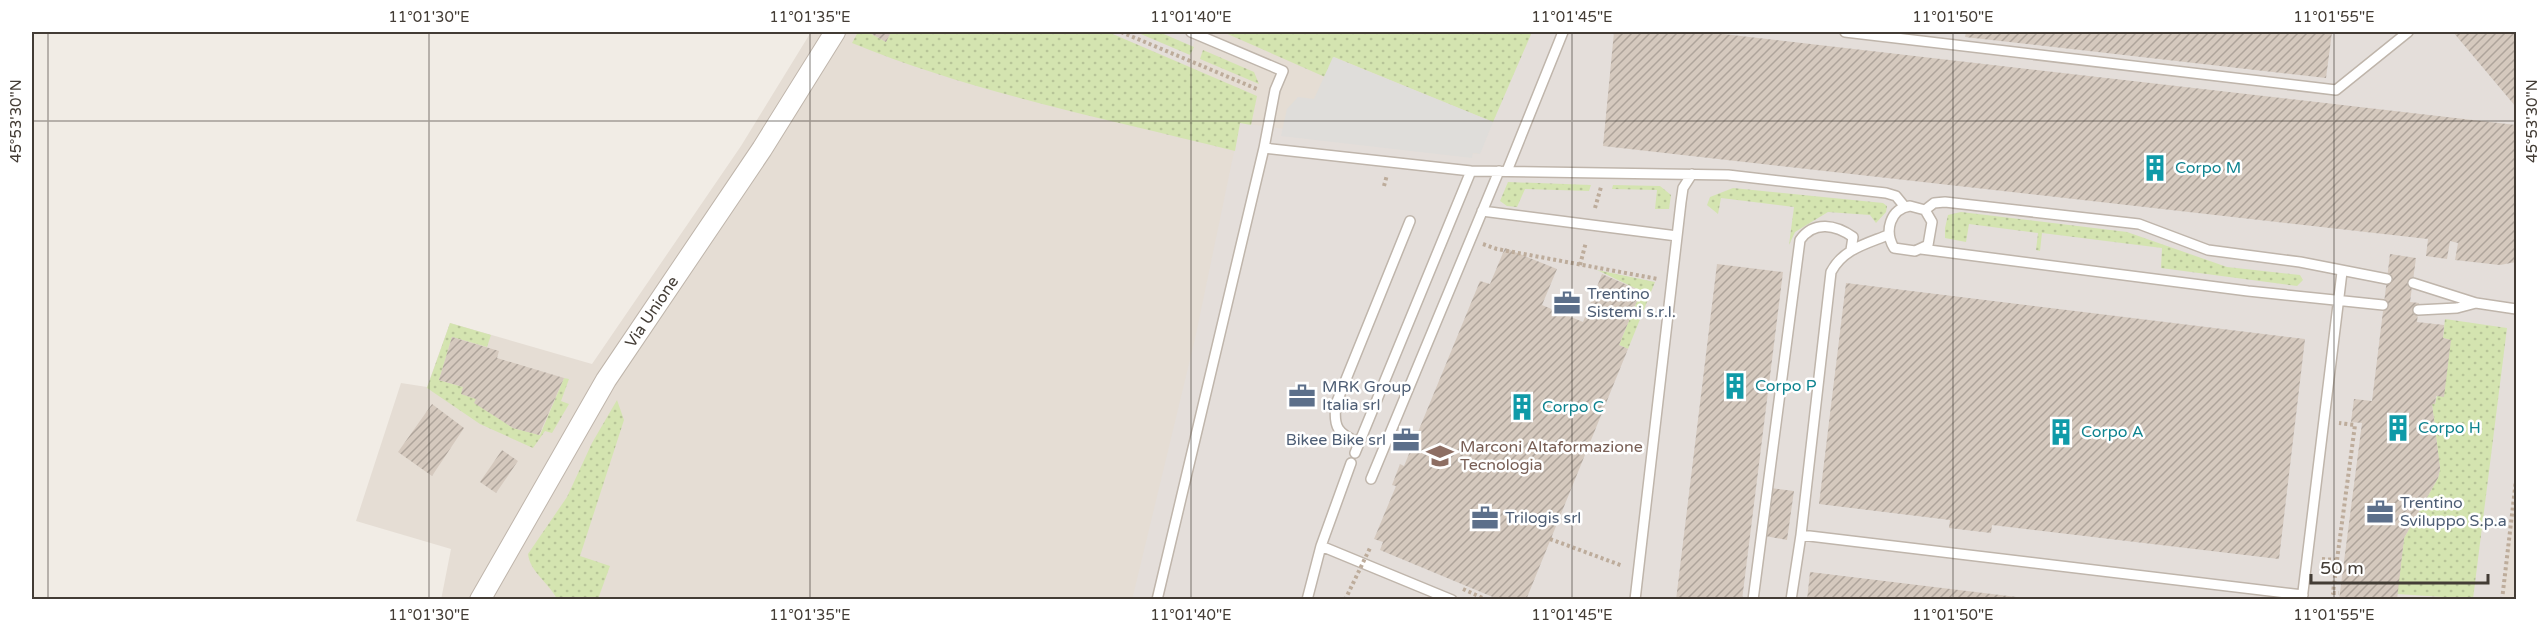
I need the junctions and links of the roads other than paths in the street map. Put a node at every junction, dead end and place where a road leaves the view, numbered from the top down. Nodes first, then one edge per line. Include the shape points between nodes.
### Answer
1 (835, 32) edge
2 (1191, 32) edge
3 (1563, 32) edge
4 (1845, 32) edge
5 (2408, 32) edge
6 (1264, 148) junction
7 (1471, 171) junction
8 (1503, 171) junction
9 (1692, 174) junction
10 (1905, 207) junction
11 (1925, 210) junction
12 (1482, 211) junction
13 (1410, 220) dead end
14 (1888, 235) junction
15 (1677, 236) junction
16 (1921, 249) junction
17 (1851, 250) junction
18 (2342, 272) junction
19 (2387, 279) dead end
20 (2413, 283) dead end
21 (2338, 301) junction
22 (2476, 303) junction
23 (2383, 305) dead end
24 (2517, 309) edge
25 (2418, 310) dead end
26 (1358, 442) junction
27 (1371, 479) dead end
28 (1802, 535) junction
29 (1321, 546) junction
30 (2302, 597) edge
31 (480, 600) edge
32 (1157, 600) edge
33 (1307, 600) edge
34 (1452, 600) edge
35 (1635, 600) edge
36 (1754, 600) edge
37 (1791, 600) edge

1 - 31 street, Via Unione via 768,140 606,380
2 - 6 lane via 1283,71 1272,100
3 - 8 lane
4 - 5 lane via 2336,90
6 - 7 lane
6 - 32 lane
7 - 8 lane
7 - 26 lane
8 - 9 lane
8 - 12 lane
9 - 10 lane via 1886,193 1896,196
9 - 15 lane via 1683,188
10 - 11 lane
10 - 14 lane via 1893,216
11 - 16 lane via 1933,230 1928,244
11 - 18 lane via 1934,203 1945,202 2139,224 2208,250 2300,262
12 - 15 lane
12 - 27 lane
13 - 26 lane via 1336,404 1335,426 1341,435
14 - 16 lane via 1894,248
14 - 17 lane
15 - 35 lane
16 - 21 lane
17 - 28 lane via 1836,262 1829,286
17 - 36 lane via 1853,237 1829,225 1804,233 1800,240
18 - 19 lane
18 - 21 lane
20 - 22 lane
21 - 23 lane
21 - 30 lane
22 - 24 lane
22 - 25 lane
26 - 29 lane
28 - 30 lane
28 - 37 lane
29 - 33 lane
29 - 34 lane

